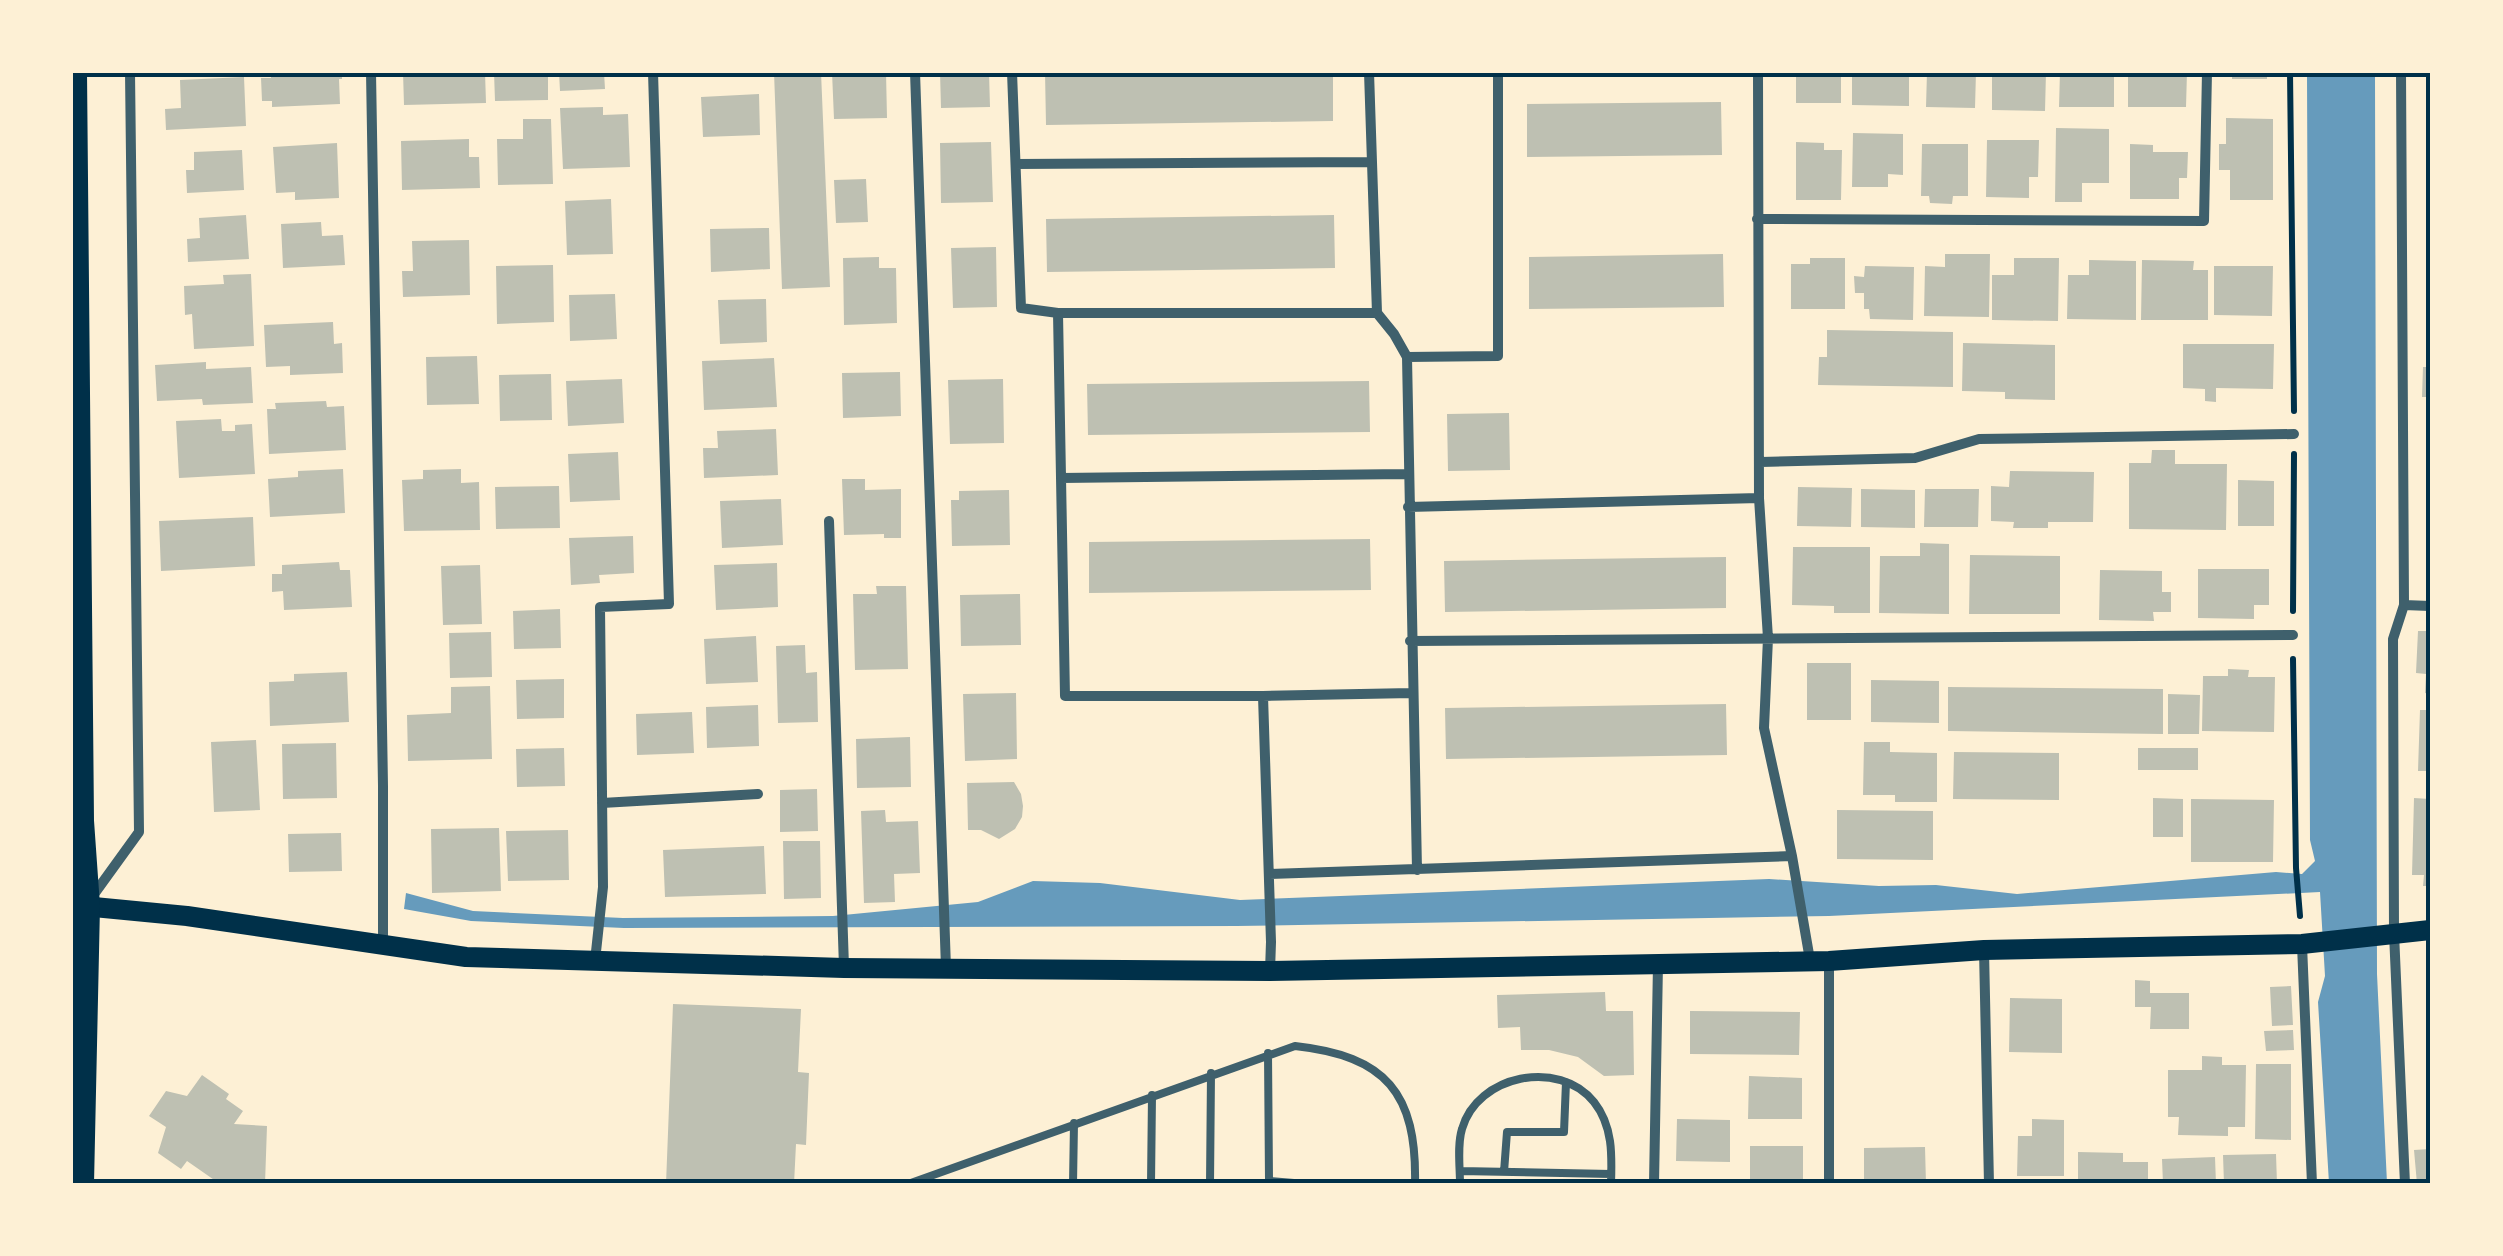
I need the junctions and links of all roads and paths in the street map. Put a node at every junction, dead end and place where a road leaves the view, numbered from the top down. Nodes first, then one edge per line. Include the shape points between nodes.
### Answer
1 (74, 72) edge
2 (130, 72) edge
3 (371, 72) edge
4 (654, 72) edge
5 (915, 72) edge
6 (1012, 72) edge
7 (1370, 72) edge
8 (1498, 72) edge
9 (1758, 72) edge
10 (2207, 72) edge
11 (2290, 72) edge
12 (2401, 72) edge
13 (1370, 162) junction
14 (1016, 164) junction
15 (1758, 219) junction
16 (1376, 312) junction
17 (1058, 313) junction
18 (1407, 358) junction
19 (2294, 434) junction
20 (1761, 462) junction
21 (1408, 474) junction
22 (1061, 478) junction
23 (1758, 498) junction
24 (1408, 507) junction
25 (828, 521) dead end
26 (2404, 605) junction
27 (2430, 606) edge
28 (2292, 635) junction
29 (1768, 638) junction
30 (1410, 641) junction
31 (1412, 693) junction
32 (1263, 696) junction
33 (758, 794) dead end
34 (602, 803) junction
35 (1792, 856) junction
36 (1417, 870) junction
37 (1269, 874) junction
38 (2300, 895) dead end
39 (79, 905) edge
40 (2430, 930) edge
41 (2394, 934) junction
42 (2302, 944) junction
43 (383, 947) junction
44 (1984, 950) junction
45 (1819, 960) junction
46 (595, 961) junction
47 (1658, 963) junction
48 (844, 968) junction
49 (946, 969) junction
50 (1270, 971) junction
51 (1268, 1054) junction
52 (1212, 1073) junction
53 (1566, 1082) junction
54 (1152, 1095) junction
55 (1074, 1124) junction
56 (1460, 1171) junction
57 (1492, 1172) junction
58 (1504, 1172) junction
59 (932, 1179) edge
60 (1611, 1179) edge
61 (80, 1184) edge
62 (908, 1184) edge
63 (1073, 1184) edge
64 (1151, 1184) edge
65 (1210, 1184) edge
66 (1306, 1184) edge
67 (1415, 1184) edge
68 (1460, 1184) edge
69 (1502, 1184) edge
70 (1654, 1184) edge
71 (1828, 1184) edge
72 (1989, 1184) edge
73 (2312, 1184) edge
74 (2405, 1184) edge

1 - 39 highway
2 - 39 street via 138,832
3 - 43 street
4 - 34 street via 669,604 600,608
5 - 49 street
6 - 14 street
7 - 13 street
8 - 18 street via 1498,356
9 - 15 street
10 - 15 street via 2204,221
11 - 19 path
12 - 26 street
13 - 14 street
13 - 16 street
14 - 17 street via 1020,308
15 - 20 street
16 - 17 street
16 - 18 street
17 - 22 street
18 - 21 street
19 - 20 street via 1979,438 1915,458
19 - 28 path
20 - 23 street
21 - 22 street
21 - 24 street
22 - 32 street via 1065,696
23 - 24 street
23 - 29 street
24 - 30 street
25 - 48 street
26 - 27 street
26 - 41 street via 2394,639
28 - 29 street
28 - 38 path
29 - 30 street
29 - 35 street via 1764,728
30 - 31 street
31 - 32 street
31 - 36 street
32 - 37 street
33 - 34 street
34 - 46 street
35 - 36 street
35 - 45 street
36 - 37 street
37 - 50 street
39 - 43 main road
39 - 61 highway
40 - 41 main road
41 - 42 main road
41 - 74 street
42 - 44 main road
42 - 73 street
43 - 46 main road
44 - 45 main road
44 - 72 street
45 - 47 main road
45 - 71 street
46 - 48 main road
47 - 50 main road
47 - 70 street
48 - 49 main road
49 - 50 main road
51 - 52 lane
51 - 66 lane via 1269,1182
51 - 67 lane via 1295,1046 1330,1050 1364,1062 1389,1083 1408,1112 1416,1142
52 - 54 lane
52 - 65 lane
53 - 56 lane via 1538,1075 1487,1094 1461,1131
53 - 58 lane via 1564,1132 1507,1132
53 - 60 lane via 1594,1101 1602,1118 1610,1137
54 - 55 lane
54 - 64 lane
55 - 59 lane
55 - 63 lane
56 - 57 lane
56 - 68 lane
57 - 58 lane
57 - 69 lane
58 - 60 lane
59 - 62 lane

